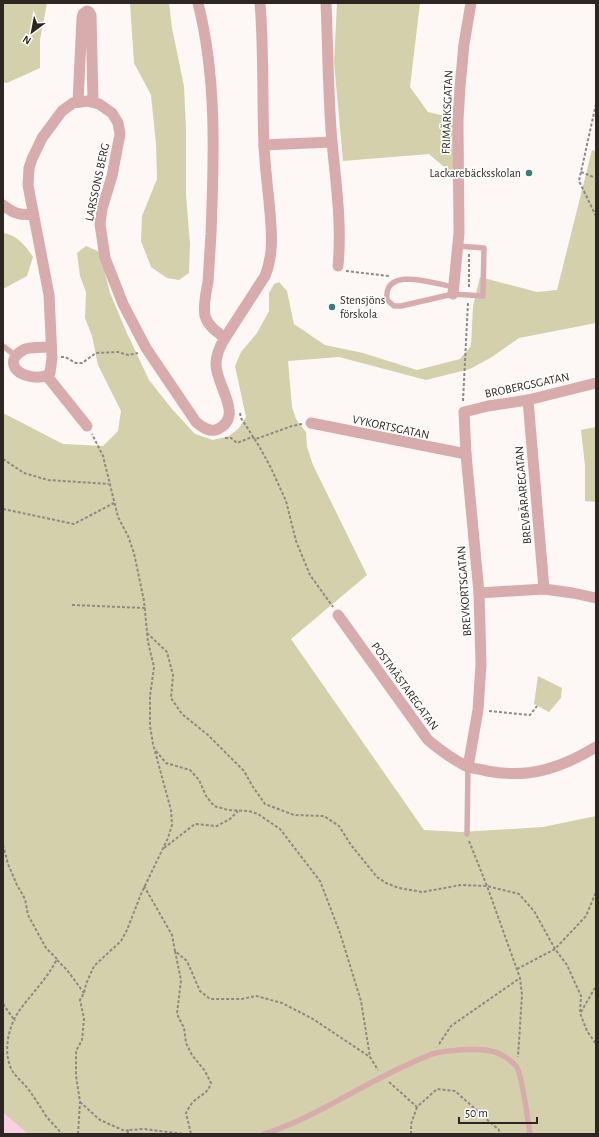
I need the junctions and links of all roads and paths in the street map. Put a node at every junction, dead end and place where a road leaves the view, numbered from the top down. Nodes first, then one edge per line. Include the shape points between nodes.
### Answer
1 (198, 3) edge
2 (260, 3) edge
3 (326, 3) edge
4 (471, 3) edge
5 (78, 102) junction
6 (93, 102) junction
7 (596, 104) edge
8 (332, 142) junction
9 (264, 146) junction
10 (581, 172) junction
11 (596, 178) edge
12 (3, 205) edge
13 (33, 214) junction
14 (596, 216) edge
15 (458, 246) junction
16 (338, 266) joint
17 (408, 279) junction
18 (454, 290) junction
19 (225, 338) junction
20 (3, 346) edge
21 (146, 348) junction
22 (51, 352) junction
23 (16, 356) junction
24 (47, 376) junction
25 (596, 383) edge
26 (528, 400) junction
27 (240, 410) dead end
28 (464, 412) joint
29 (311, 423) joint
30 (88, 426) joint
31 (216, 430) junction
32 (252, 437) junction
33 (466, 454) junction
34 (3, 459) edge
35 (109, 484) junction
36 (114, 503) junction
37 (3, 509) edge
38 (544, 589) junction
39 (478, 593) junction
40 (596, 598) edge
41 (72, 605) dead end
42 (145, 608) junction
43 (338, 615) joint
44 (147, 633) junction
45 (537, 706) dead end
46 (478, 710) junction
47 (153, 744) junction
48 (596, 747) edge
49 (468, 767) junction
50 (238, 810) junction
51 (467, 834) joint
52 (3, 845) edge
53 (163, 848) junction
54 (144, 886) junction
55 (487, 886) junction
56 (596, 892) edge
57 (555, 949) junction
58 (175, 951) junction
59 (57, 960) junction
60 (517, 969) junction
61 (520, 978) junction
62 (596, 986) edge
63 (84, 993) junction
64 (3, 1004) edge
65 (580, 1013) junction
66 (15, 1021) junction
67 (596, 1044) edge
68 (433, 1054) junction
69 (370, 1057) junction
70 (517, 1066) junction
71 (382, 1076) junction
72 (80, 1102) junction
73 (417, 1107) junction
74 (129, 1130) junction
75 (62, 1134) edge
76 (78, 1134) edge
77 (127, 1134) edge
78 (184, 1134) edge
79 (191, 1134) edge
80 (264, 1134) edge
81 (411, 1134) edge
82 (500, 1134) edge
83 (530, 1134) edge

1 - 19 street via 209,64 213,113 210,256 204,308 209,324
2 - 9 street
3 - 8 street
4 - 15 street, FRIMÄRKSGATAN via 464,44 458,120
5 - 6 street, LARSSONS BERG
5 - 6 street via 82,18 86,11 91,15
5 - 13 street via 67,106 56,118 32,159 28,180
6 - 21 street, LARSSONS BERG via 112,113 118,123 120,134 100,224 105,258 123,304
7 - 10 path
8 - 9 street
8 - 16 street via 340,245
9 - 19 street via 272,244 269,265 265,276
10 - 11 path
10 - 14 path via 579,181
12 - 13 street via 15,213
13 - 22 street via 49,296
15 - 18 street, FRIMÄRKSGATAN
15 - 18 lane via 484,248 483,296
16 - 17 path via 353,273 383,274
17 - 18 lane
17 - 18 lane via 393,281 389,285 386,295 390,304 401,306
19 - 31 street via 218,352 216,366 230,411 226,422
20 - 23 lane
21 - 22 path via 128,355 118,352 96,353 82,363 76,363
21 - 31 street, LARSSONS BERG via 196,422 207,429
22 - 23 street via 25,349
22 - 24 street via 50,373
23 - 24 street via 13,362 17,370 28,376
24 - 30 street
25 - 26 street, BROBERGSGATAN
26 - 28 street, BROBERGSGATAN
26 - 38 street, BREVBÄRAREGATAN
27 - 32 path via 241,418
28 - 33 street, BREVKORTSGATAN
29 - 32 path via 292,426 256,439
29 - 33 street, VYKORTSGATAN
30 - 35 path via 103,456
31 - 32 path via 217,437 231,438 237,443
32 - 43 path via 271,468 286,501 296,541 310,575
33 - 39 street, BREVKORTSGATAN
34 - 35 path via 24,473 48,480
35 - 36 path
36 - 37 path via 74,524
36 - 42 path via 134,553
38 - 39 street
38 - 40 street
39 - 46 street, BREVKORTSGATAN via 481,664
41 - 42 path
42 - 44 path
43 - 49 street, POSTMÄSTAREGATAN via 428,740
44 - 47 path via 154,667 150,704
44 - 55 path via 166,652 174,675 171,698 182,714 244,770 265,804 294,815 324,816 339,826 351,845 386,883 422,892 460,886
45 - 46 path via 530,715
46 - 49 street, BREVKORTSGATAN
47 - 50 path via 157,754 166,763 190,770 214,806
47 - 53 path via 171,810 172,825
48 - 49 street, POSTMÄSTAREGATAN via 560,766 540,771 494,772
49 - 51 lane
50 - 53 path via 230,819 217,826 195,824
50 - 69 path via 258,814 280,829 320,880 361,1001
51 - 55 path
52 - 59 path via 8,864 26,899 28,914 46,948
53 - 54 path
54 - 58 path via 172,935
54 - 63 path via 121,941 94,966
55 - 57 path via 518,894 534,911
55 - 60 path
56 - 57 path via 586,916
57 - 60 path
57 - 65 path via 567,965 581,996
58 - 69 path via 187,961 200,991 210,999 242,999 256,996 282,1003 313,1019
58 - 79 path via 182,980 177,1014 184,1028 186,1043 211,1083 202,1096 192,1102 186,1113
59 - 63 path
59 - 66 path via 51,972 18,1012
60 - 61 path
61 - 68 path via 451,1026
61 - 70 path via 522,995
62 - 65 path
63 - 72 path via 80,1000 84,1019 82,1040 76,1051
64 - 66 path
65 - 67 path via 587,1031
66 - 75 path via 7,1047 10,1066
68 - 70 lane via 489,1050
68 - 71 lane
69 - 71 path
70 - 83 lane
71 - 73 path
71 - 80 lane via 281,1129
72 - 74 path via 100,1120 125,1131
72 - 76 path
73 - 81 path via 411,1124
73 - 82 path via 438,1088 455,1091 499,1130
74 - 77 path
74 - 78 path via 144,1129

